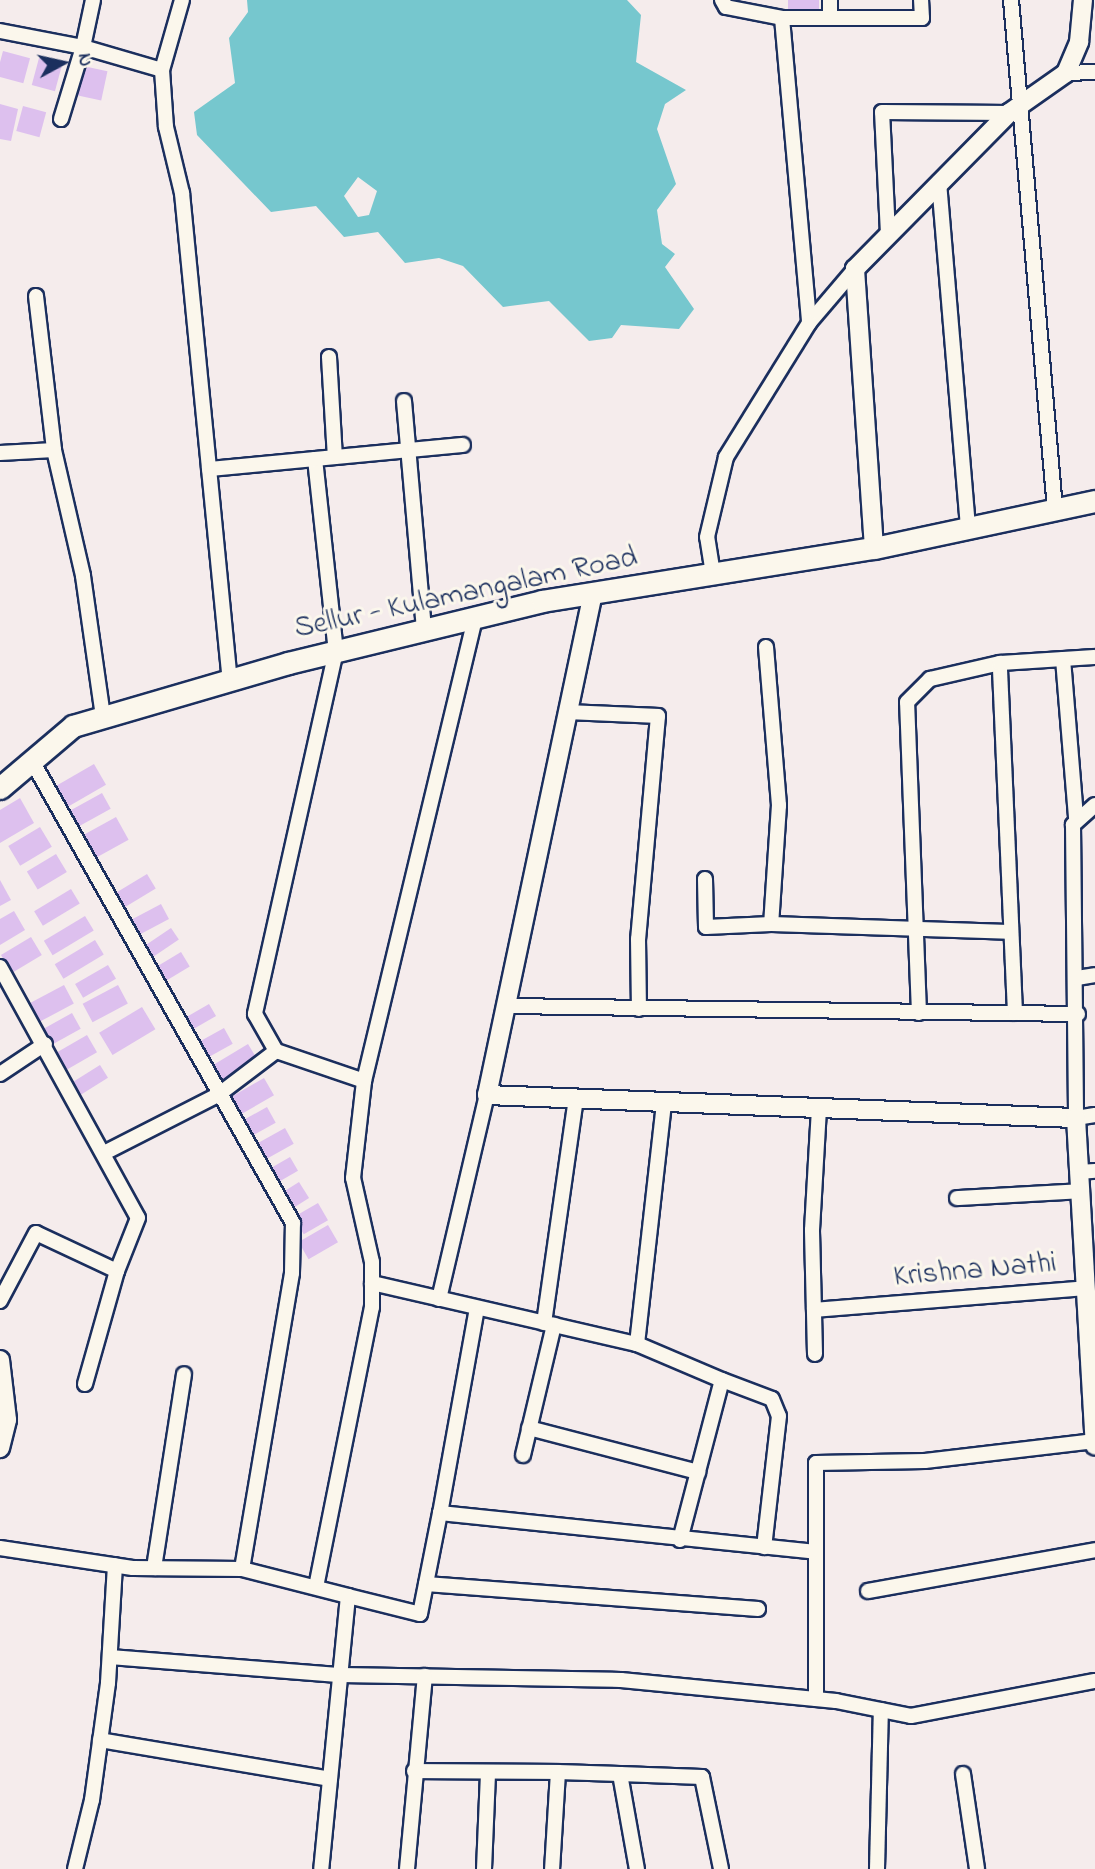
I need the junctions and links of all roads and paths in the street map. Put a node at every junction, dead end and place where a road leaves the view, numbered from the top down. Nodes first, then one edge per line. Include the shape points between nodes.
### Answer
1 (93, 0) edge
2 (182, 0) edge
3 (722, 0) edge
4 (830, 0) edge
5 (921, 0) edge
6 (1011, 0) edge
7 (1083, 0) edge
8 (782, 18) junction
9 (830, 18) junction
10 (0, 31) edge
11 (83, 47) junction
12 (162, 69) junction
13 (1095, 72) edge
14 (1066, 73) junction
15 (1014, 109) junction
16 (61, 120) dead end
17 (939, 182) junction
18 (888, 234) junction
19 (855, 269) junction
20 (36, 296) dead end
21 (809, 323) junction
22 (329, 358) dead end
23 (404, 401) dead end
24 (464, 445) dead end
25 (54, 450) junction
26 (407, 451) junction
27 (0, 453) edge
28 (335, 457) junction
29 (315, 459) junction
30 (209, 469) junction
31 (1095, 501) edge
32 (1055, 509) junction
33 (968, 525) junction
34 (874, 548) junction
35 (713, 574) junction
36 (593, 593) junction
37 (475, 618) junction
38 (424, 630) junction
39 (766, 647) dead end
40 (336, 651) junction
41 (1095, 657) edge
42 (1063, 659) junction
43 (1000, 663) junction
44 (230, 680) junction
45 (568, 712) junction
46 (103, 717) junction
47 (32, 761) junction
48 (0, 788) edge
49 (1095, 805) edge
50 (1076, 818) junction
51 (705, 879) dead end
52 (771, 924) junction
53 (1009, 932) junction
54 (916, 933) junction
55 (0, 967) edge
56 (1095, 975) edge
57 (1077, 978) junction
58 (506, 1006) junction
59 (639, 1009) junction
60 (919, 1013) junction
61 (1015, 1013) junction
62 (1078, 1014) junction
63 (46, 1045) junction
64 (276, 1051) junction
65 (0, 1074) edge
66 (364, 1081) junction
67 (218, 1095) junction
68 (488, 1095) junction
69 (576, 1098) junction
70 (664, 1102) junction
71 (819, 1108) junction
72 (1095, 1115) edge
73 (1076, 1118) junction
74 (106, 1152) junction
75 (1087, 1171) edge
76 (1081, 1191) junction
77 (957, 1198) dead end
78 (117, 1270) junction
79 (372, 1283) junction
80 (1085, 1289) junction
81 (439, 1299) junction
82 (0, 1301) edge
83 (477, 1308) junction
84 (814, 1310) junction
85 (549, 1324) junction
86 (637, 1344) junction
87 (815, 1354) dead end
88 (1093, 1358) edge
89 (0, 1360) edge
90 (184, 1374) dead end
91 (722, 1380) junction
92 (85, 1384) dead end
93 (2, 1388) edge
94 (529, 1428) junction
95 (1095, 1443) edge
96 (0, 1448) edge
97 (523, 1455) dead end
98 (698, 1472) junction
99 (440, 1513) junction
100 (680, 1540) junction
101 (764, 1547) junction
102 (0, 1548) edge
103 (1095, 1550) edge
104 (816, 1552) junction
105 (115, 1565) junction
106 (154, 1568) junction
107 (243, 1569) junction
108 (426, 1584) junction
109 (316, 1587) junction
110 (868, 1591) dead end
111 (348, 1596) junction
112 (758, 1609) dead end
113 (110, 1657) junction
114 (341, 1675) junction
115 (425, 1676) junction
116 (1095, 1681) edge
117 (816, 1699) junction
118 (880, 1710) junction
119 (100, 1740) junction
120 (414, 1771) junction
121 (488, 1772) junction
122 (558, 1772) junction
123 (620, 1773) junction
124 (963, 1774) dead end
125 (330, 1779) junction
126 (75, 1869) edge
127 (321, 1869) edge
128 (407, 1869) edge
129 (484, 1869) edge
130 (552, 1869) edge
131 (638, 1869) edge
132 (721, 1869) edge
133 (877, 1869) edge
134 (977, 1869) edge

1 - 11 street
2 - 12 street
3 - 8 street via 726,6
4 - 9 street
5 - 9 street via 922,18
6 - 15 street
7 - 14 street via 1079,42
8 - 9 street
8 - 21 street
10 - 11 street
11 - 12 street
11 - 16 street
12 - 30 street via 166,127 182,193
13 - 14 street
14 - 15 street
15 - 17 street
15 - 18 street via 882,112
15 - 32 street
17 - 18 street
17 - 33 street
18 - 19 street
19 - 21 street
19 - 34 street
20 - 25 street
21 - 35 street via 726,457 707,537
22 - 28 street
23 - 26 street
24 - 26 street
25 - 27 street
25 - 46 street via 83,576
26 - 28 street
26 - 38 street
28 - 29 street
29 - 30 street
29 - 40 street
30 - 44 street
31 - 32 main road, Sellur - Kulamangalam Road
32 - 33 main road, Sellur - Kulamangalam Road
33 - 34 main road, Sellur - Kulamangalam Road
34 - 35 main road, Sellur - Kulamangalam Road
35 - 36 main road, Sellur - Kulamangalam Road
36 - 37 main road, Sellur - Kulamangalam Road
36 - 45 street
37 - 38 main road, Sellur - Kulamangalam Road
37 - 66 street
38 - 40 main road, Sellur - Kulamangalam Road
39 - 52 street via 779,805
40 - 44 main road, Sellur - Kulamangalam Road
40 - 64 street via 255,1014
41 - 42 street
42 - 43 street
42 - 50 street
43 - 53 street
43 - 54 street via 930,679 907,702
44 - 46 main road, Sellur - Kulamangalam Road
45 - 58 street
45 - 59 street via 658,716 638,939
46 - 47 main road, Sellur - Kulamangalam Road via 73,726
47 - 48 main road, Sellur - Kulamangalam Road
47 - 67 street
49 - 50 street
50 - 57 street
51 - 52 street via 706,927
52 - 54 street
53 - 54 street
53 - 61 street
54 - 60 street
55 - 63 street
56 - 57 street
57 - 62 street
58 - 59 street
58 - 68 street
59 - 60 street
60 - 61 street
61 - 62 street
62 - 73 street
63 - 65 street
63 - 74 street
64 - 66 street
64 - 67 street
66 - 79 street via 353,1178
67 - 74 street
67 - 107 street via 293,1223 292,1273
68 - 69 street
68 - 81 street
69 - 70 street
69 - 85 street
70 - 71 street
70 - 86 street
71 - 73 street
71 - 84 street
72 - 73 street
73 - 75 street
74 - 78 street via 138,1219
75 - 76 street
76 - 77 street
76 - 80 street
78 - 82 street via 36,1233
78 - 92 street
79 - 81 street
79 - 109 street
80 - 84 street, Krishna Nathi
80 - 88 street
81 - 83 street
83 - 85 street
83 - 99 street
84 - 87 street
85 - 86 street
85 - 94 street
86 - 91 street
88 - 95 street
89 - 93 street
90 - 106 street
91 - 98 street
91 - 101 street via 772,1399 779,1416
93 - 96 street via 7,1420
94 - 97 street
94 - 98 street
95 - 104 street via 925,1461 816,1463
98 - 100 street
99 - 100 street
99 - 108 street
100 - 101 street
101 - 104 street
102 - 105 street
103 - 110 street
104 - 117 street
105 - 106 street
105 - 113 street
106 - 107 street
107 - 109 street
108 - 111 street via 420,1614
108 - 112 street
109 - 111 street
111 - 114 street
113 - 114 street
113 - 119 street
114 - 115 street
114 - 125 street
115 - 117 street via 621,1680
115 - 120 street
116 - 118 street via 911,1716
117 - 118 street
118 - 133 street
119 - 125 street
119 - 126 street
120 - 121 street
120 - 128 street
121 - 122 street
121 - 129 street
122 - 123 street
122 - 130 street
123 - 131 street
123 - 132 street via 702,1777
124 - 134 street
125 - 127 street

